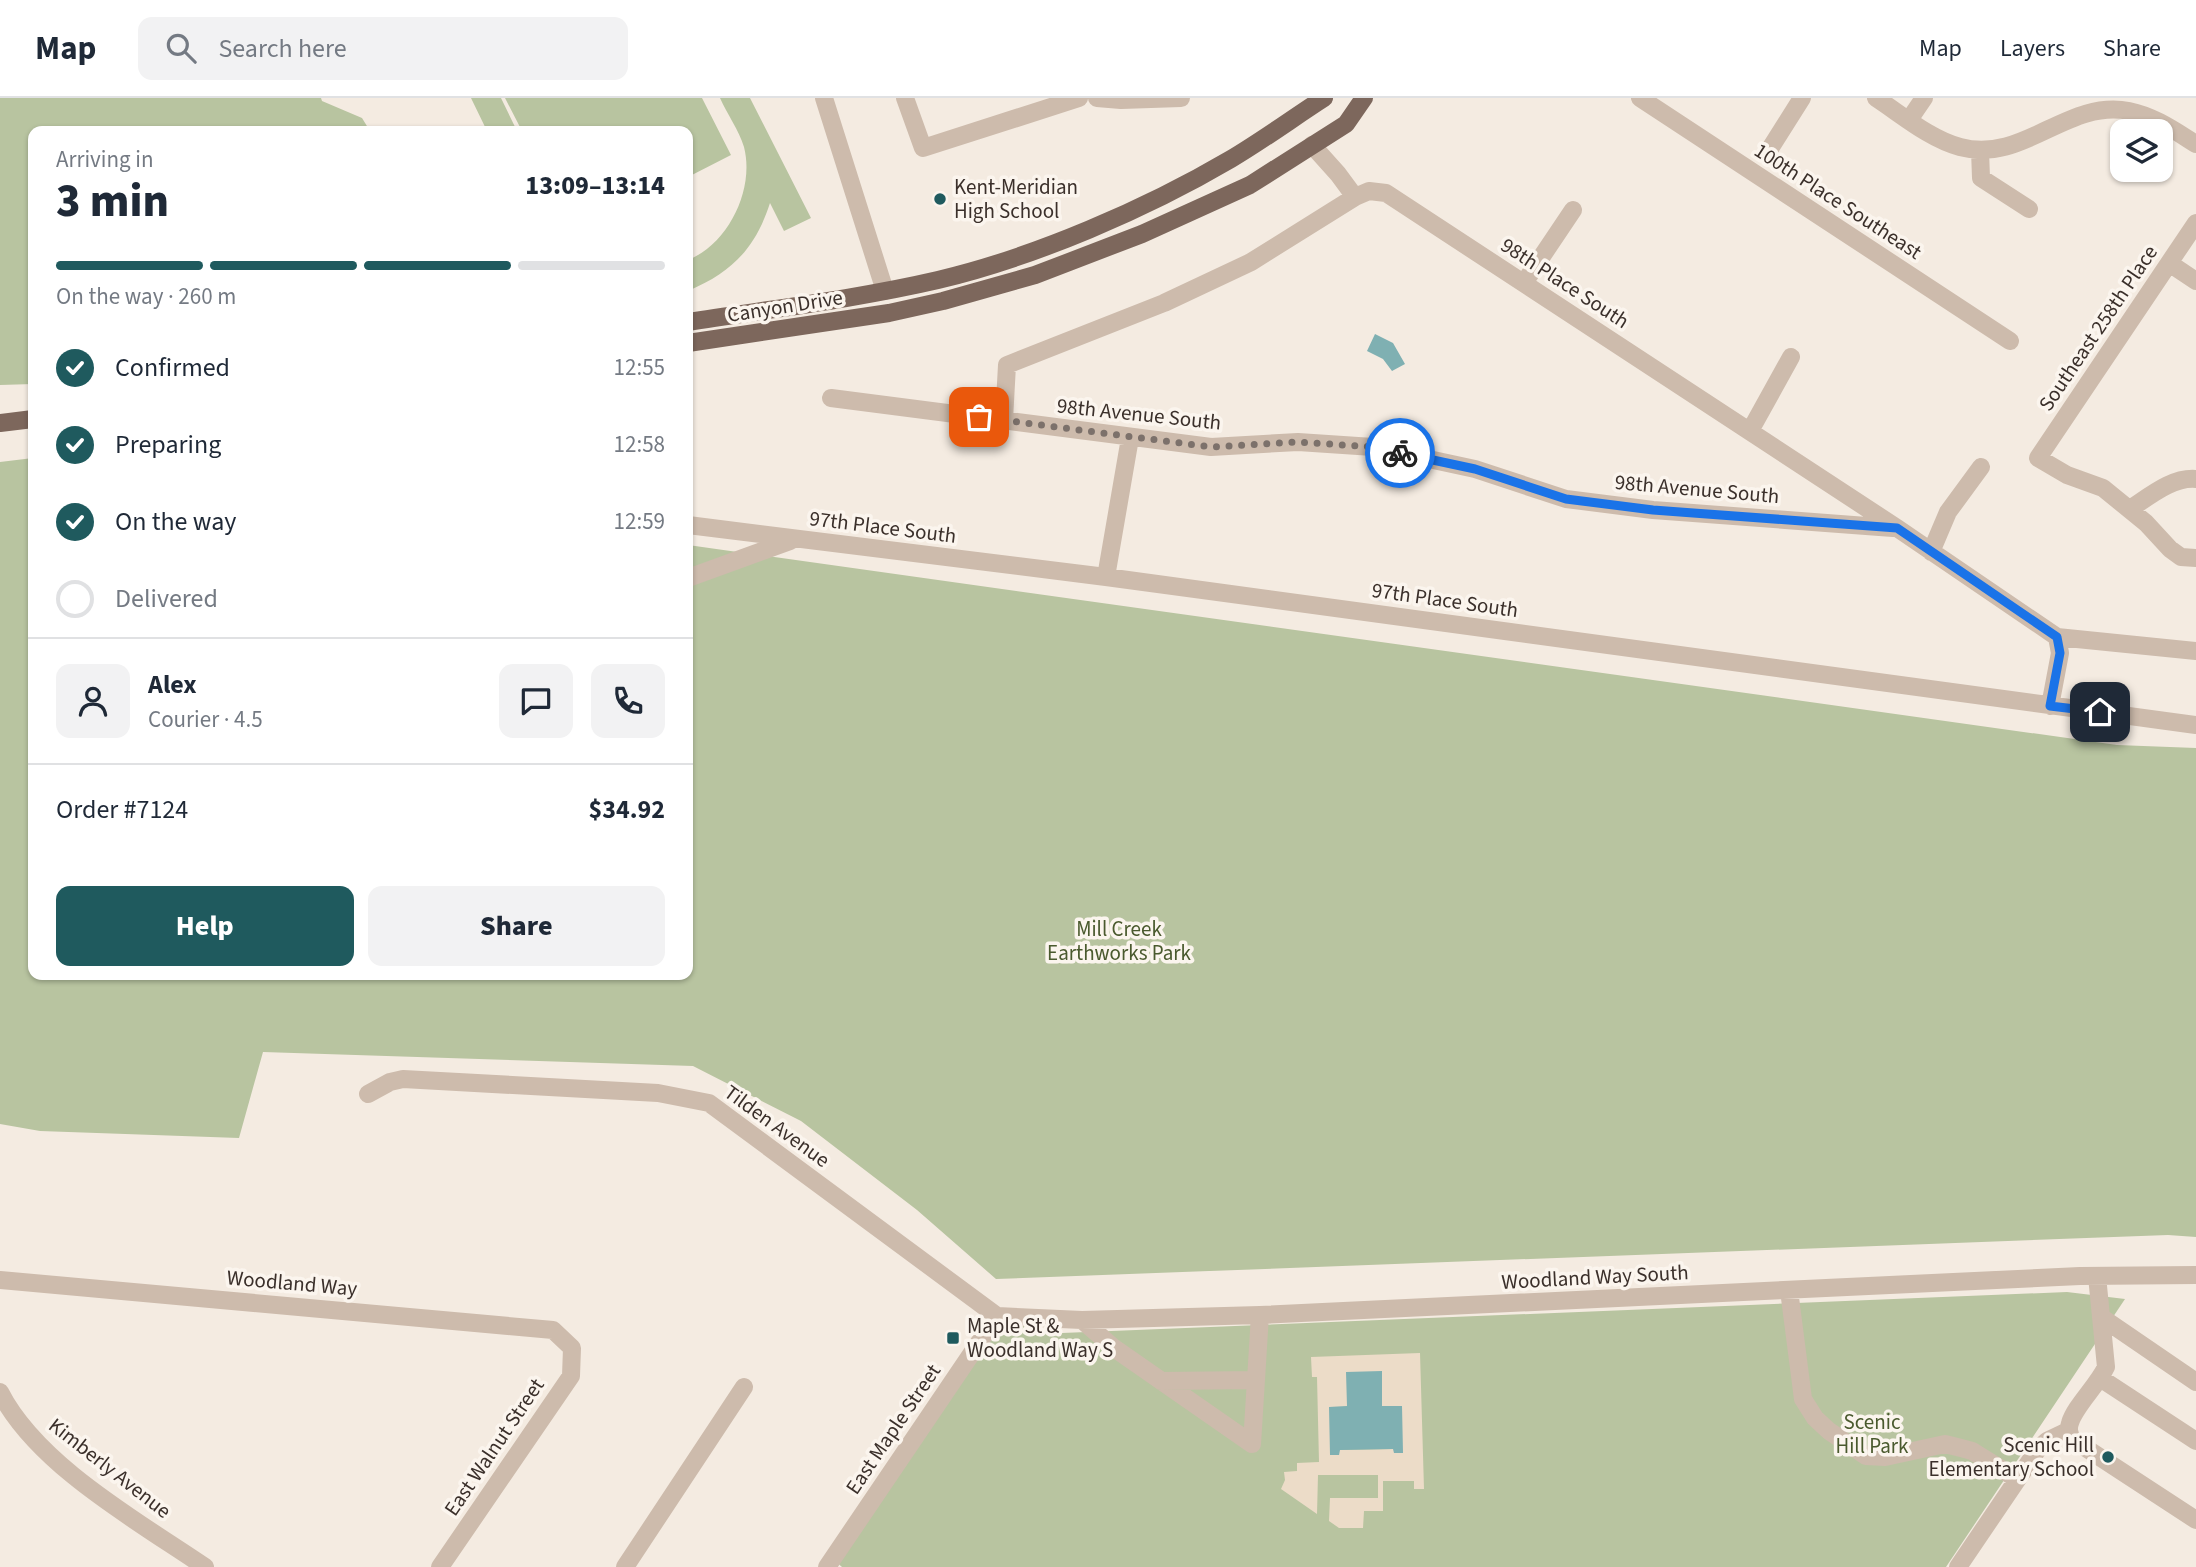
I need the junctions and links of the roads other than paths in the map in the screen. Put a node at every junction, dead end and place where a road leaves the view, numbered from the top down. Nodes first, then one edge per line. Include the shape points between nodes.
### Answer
1 (824, 98) edge
2 (905, 98) edge
3 (1076, 98) edge
4 (1097, 98) edge
5 (1181, 98) edge
6 (1324, 98) edge
7 (1364, 98) edge
8 (1640, 98) edge
9 (1877, 98) edge
10 (1924, 98) edge
11 (1797, 100) edge
12 (1664, 104) edge
13 (1909, 120) junction
14 (2196, 144) edge
15 (1312, 145) junction
16 (1980, 150) junction
17 (1766, 155) dead end
18 (1355, 197) junction
19 (2029, 209) dead end
20 (1573, 210) dead end
21 (2196, 223) edge
22 (2169, 263) junction
23 (2196, 281) edge
24 (1524, 283) junction
25 (885, 290) junction
26 (693, 321) edge
27 (2010, 341) dead end
28 (693, 342) edge
29 (1791, 357) dead end
30 (831, 398) dead end
31 (28, 420) edge
32 (1004, 420) junction
33 (0, 423) edge
34 (1749, 431) junction
35 (1130, 438) junction
36 (1981, 467) dead end
37 (2196, 479) edge
38 (2130, 509) junction
39 (693, 526) edge
40 (1897, 528) junction
41 (793, 540) junction
42 (1931, 552) junction
43 (2196, 558) edge
44 (693, 576) edge
45 (1106, 577) junction
46 (2057, 637) junction
47 (2196, 651) edge
48 (2050, 706) junction
49 (2196, 725) edge
50 (368, 1094) dead end
51 (2196, 1275) edge
52 (2097, 1276) junction
53 (0, 1280) edge
54 (1789, 1290) junction
55 (1260, 1315) junction
56 (997, 1316) junction
57 (2101, 1317) junction
58 (1082, 1320) junction
59 (572, 1349) joint
60 (2100, 1378) junction
61 (1256, 1380) junction
62 (1161, 1381) junction
63 (2196, 1382) edge
64 (744, 1387) dead end
65 (0, 1392) edge
66 (2068, 1431) junction
67 (2196, 1441) edge
68 (2018, 1479) junction
69 (2196, 1520) edge
70 (205, 1567) edge
71 (440, 1567) edge
72 (625, 1567) edge
73 (827, 1567) edge
74 (1958, 1567) edge

1 - 25 street
2 - 3 street via 923,148
4 - 5 street
6 - 25 main road, Canyon Drive via 1231,159 1126,214 1024,254
7 - 15 main road, Canyon Drive via 1346,124
8 - 12 street, 100th Place Southeast
9 - 13 street
10 - 13 street
11 - 17 street
12 - 27 street, 100th Place Southeast
13 - 16 street via 1948,143
14 - 16 street via 2148,116 2107,109 2077,115 2028,141
15 - 18 street
15 - 28 main road, Canyon Drive via 1250,185 1035,275 889,313
16 - 19 street via 1981,178
18 - 24 street, 98th Place South via 1369,191 1386,193
18 - 32 street, 98th Place South via 1251,262 1164,303 1007,365
20 - 24 street
21 - 22 street, Southeast 258th Place
22 - 23 street
22 - 38 street, Southeast 258th Place via 2038,457 2067,475 2103,488
24 - 34 street, 98th Place South
25 - 26 main road, Canyon Drive
29 - 34 street
30 - 32 street, 98th Avenue South
31 - 33 main road
32 - 35 street, 98th Avenue South
34 - 40 street, 98th Place South
35 - 40 street, 98th Avenue South via 1211,447 1298,442 1373,447 1475,469 1566,499
35 - 45 street
36 - 42 street via 1948,512
37 - 38 street via 2167,485
38 - 43 street via 2170,549 2181,557
39 - 41 street, 97th Place South
40 - 42 street, 98th Place South
41 - 44 street
41 - 45 street, 97th Place South
42 - 46 street, 98th Place South
45 - 48 street, 97th Place South
46 - 47 street
46 - 48 street via 2060,653
48 - 49 street, 97th Place South
50 - 56 street, Tilden Avenue via 403,1079 658,1093 709,1103
51 - 52 street, Woodland Way South
52 - 54 street, Woodland Way South
52 - 57 street
53 - 59 street, Woodland Way via 553,1330
54 - 55 street, Woodland Way South
54 - 68 street via 1803,1399 1829,1431 1866,1456 1885,1457 1945,1444 1961,1448
55 - 58 street, Woodland Way South
55 - 61 street
56 - 58 street, Woodland Way South
56 - 73 street, East Maple Street
57 - 60 street via 2106,1367
57 - 63 street
58 - 62 street
59 - 71 street, East Walnut Street via 571,1376
60 - 66 street
60 - 67 street
61 - 62 street
61 - 62 street via 1252,1444
64 - 72 street
65 - 70 street, Kimberly Avenue via 22,1428 58,1461
66 - 68 street via 2038,1448
66 - 69 street via 2072,1439
68 - 74 street

